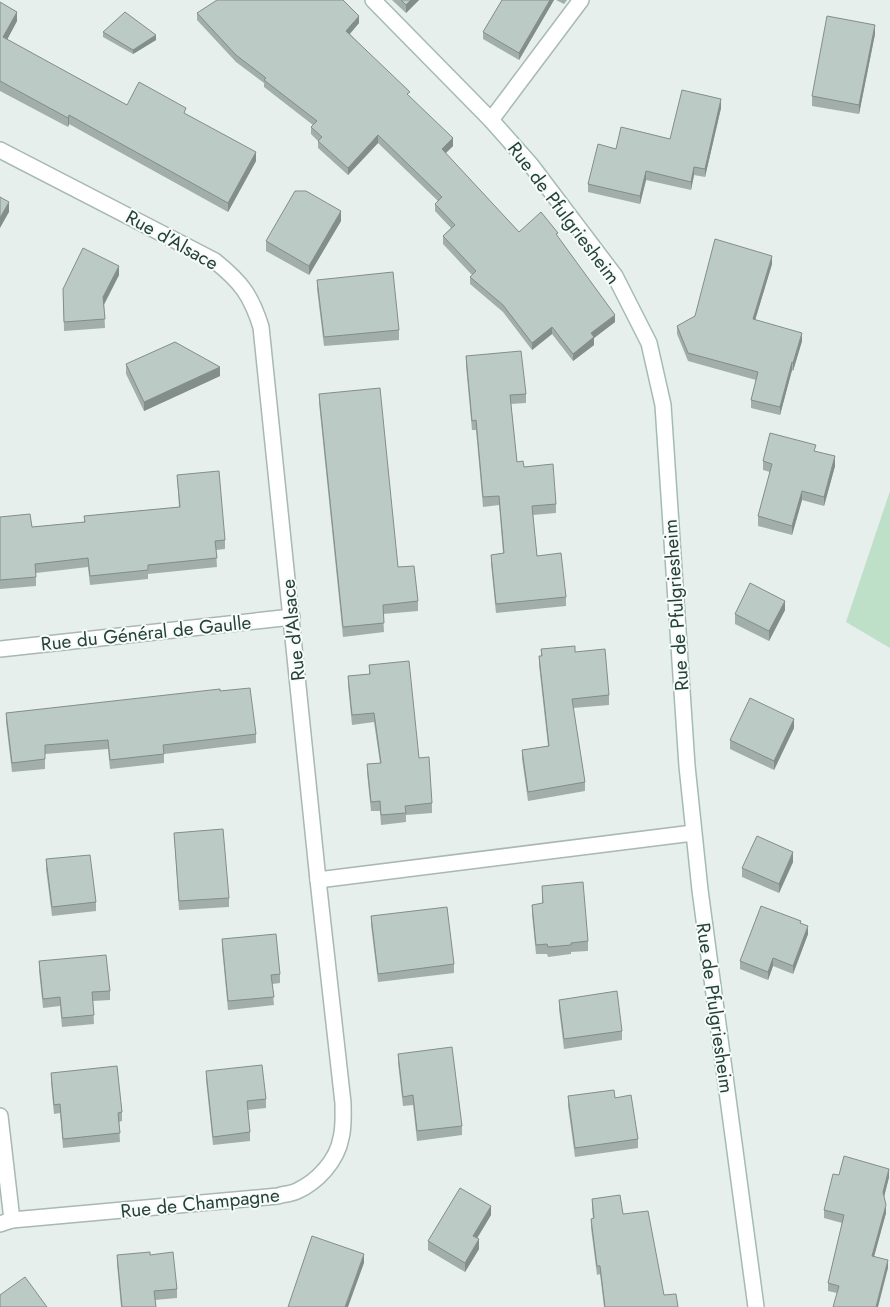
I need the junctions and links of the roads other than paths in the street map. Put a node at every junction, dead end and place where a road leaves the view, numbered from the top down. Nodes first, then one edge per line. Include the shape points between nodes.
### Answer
1 (373, 0) edge
2 (581, 0) edge
3 (492, 120) junction
4 (0, 150) edge
5 (292, 618) junction
6 (0, 649) edge
7 (693, 833) junction
8 (318, 880) junction
9 (0, 1116) edge
10 (6, 1222) edge
11 (756, 1307) edge

1 - 3 street, Rue de Pfulgriesheim
2 - 3 street
3 - 7 street, Rue de Pfulgriesheim via 531,165 615,276 649,343 663,405
4 - 5 street, Rue d'Alsace via 215,261 246,290 261,328
5 - 6 street, Rue du Général de Gaulle
5 - 8 street, Rue d'Alsace
7 - 8 street
7 - 11 street, Rue de Pfulgriesheim
8 - 10 street, Rue de Champagne via 343,1103 341,1140 325,1170 309,1185 278,1196
9 - 10 street, Rue de Champagne

